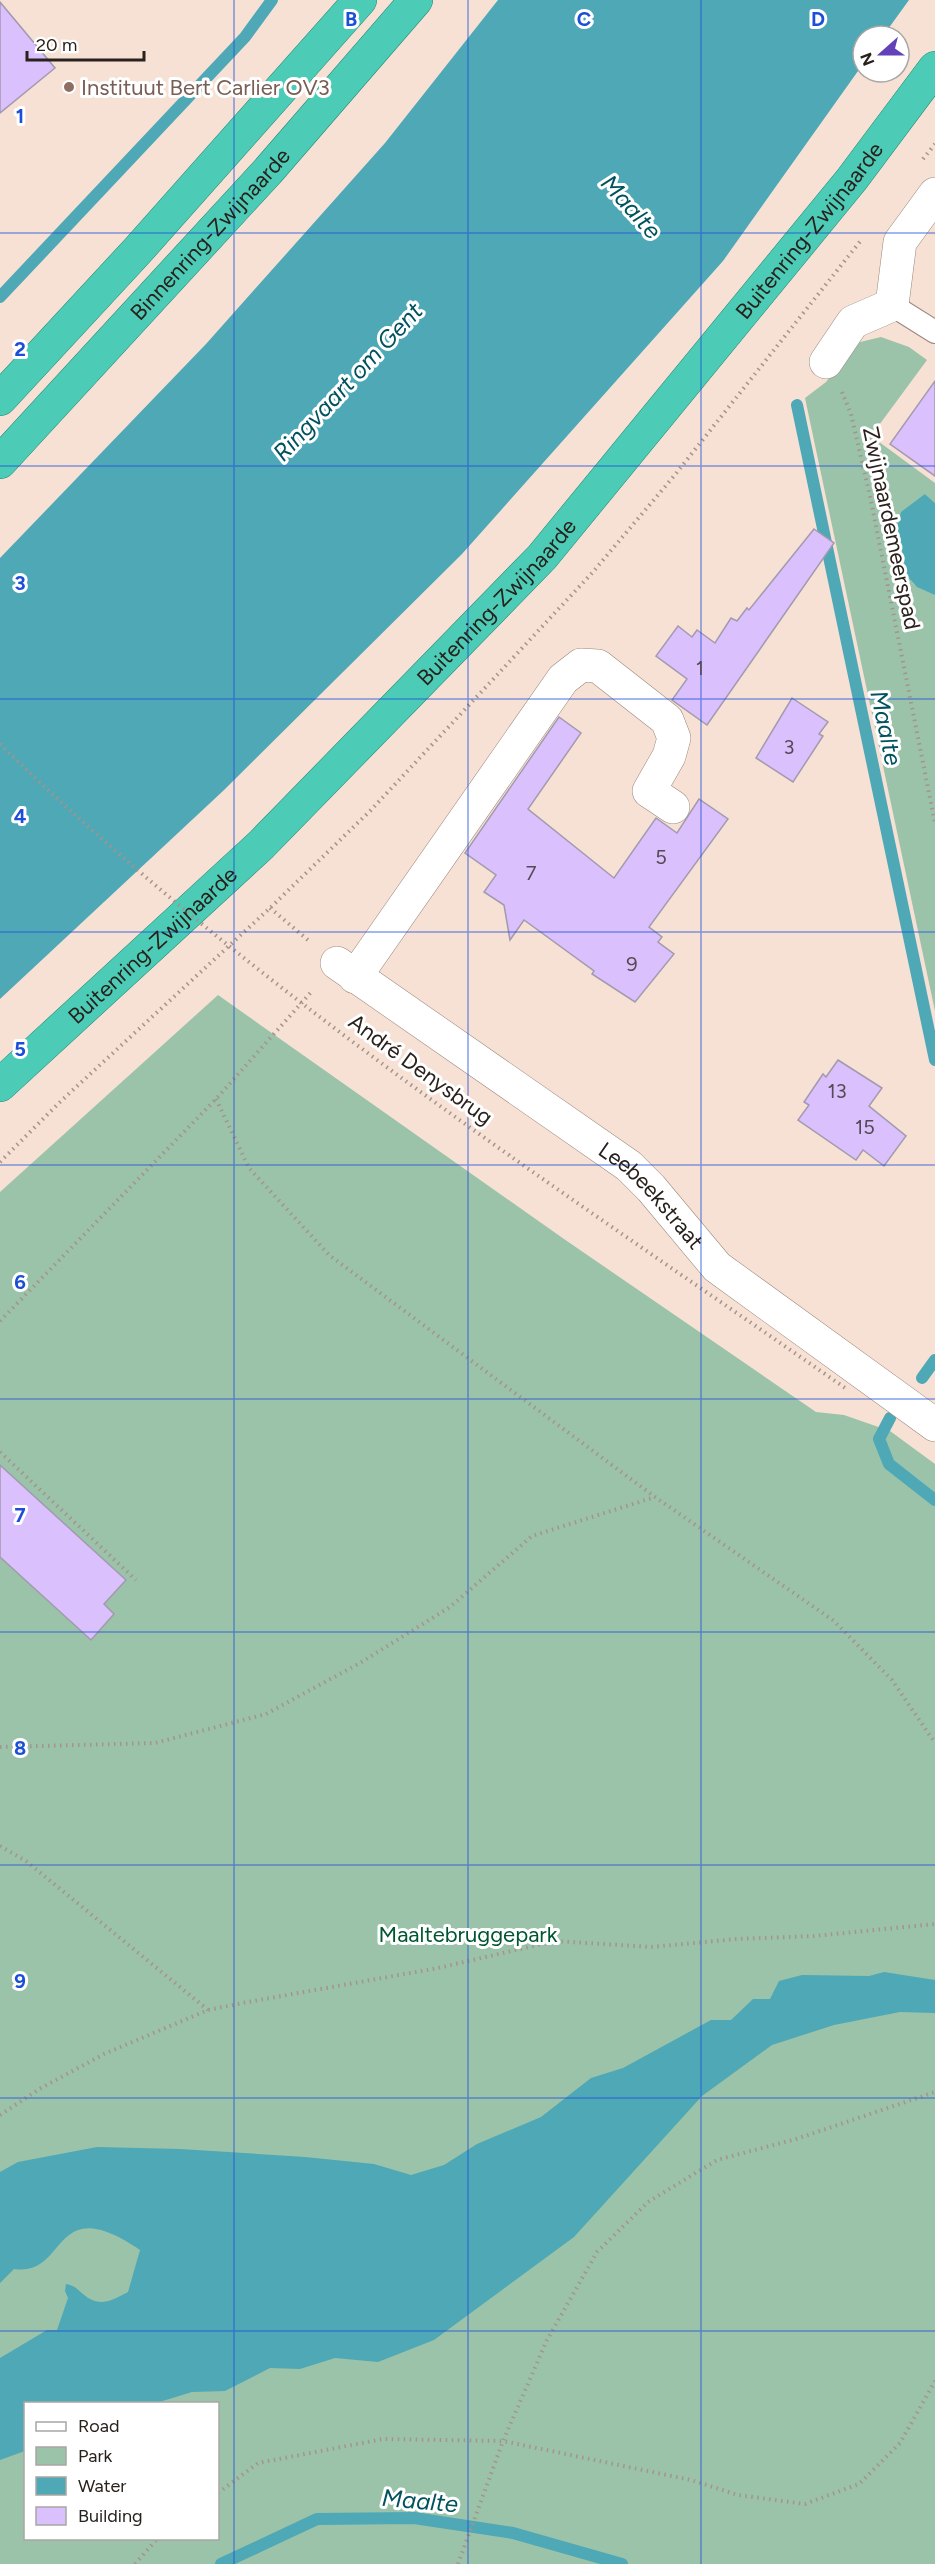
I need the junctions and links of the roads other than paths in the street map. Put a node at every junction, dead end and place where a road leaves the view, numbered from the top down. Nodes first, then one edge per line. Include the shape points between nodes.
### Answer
1 (360, 0) edge
2 (416, 0) edge
3 (935, 68) edge
4 (935, 194) edge
5 (892, 305) junction
6 (935, 332) edge
7 (826, 362) road end
8 (0, 399) edge
9 (0, 462) edge
10 (673, 807) dead end
11 (0, 1085) edge
12 (935, 1425) edge

1 - 8 highway
2 - 9 highway, Binnenring-Zwijnaarde via 268,171
3 - 11 highway, Buitenring-Zwijnaarde via 852,179 542,557 261,845
4 - 5 street via 900,242
5 - 6 lane
5 - 7 street via 853,322
10 - 12 street, Leebeekstraat via 649,791 669,756 674,738 667,720 598,666 581,665 563,679 346,970 629,1166 717,1267

